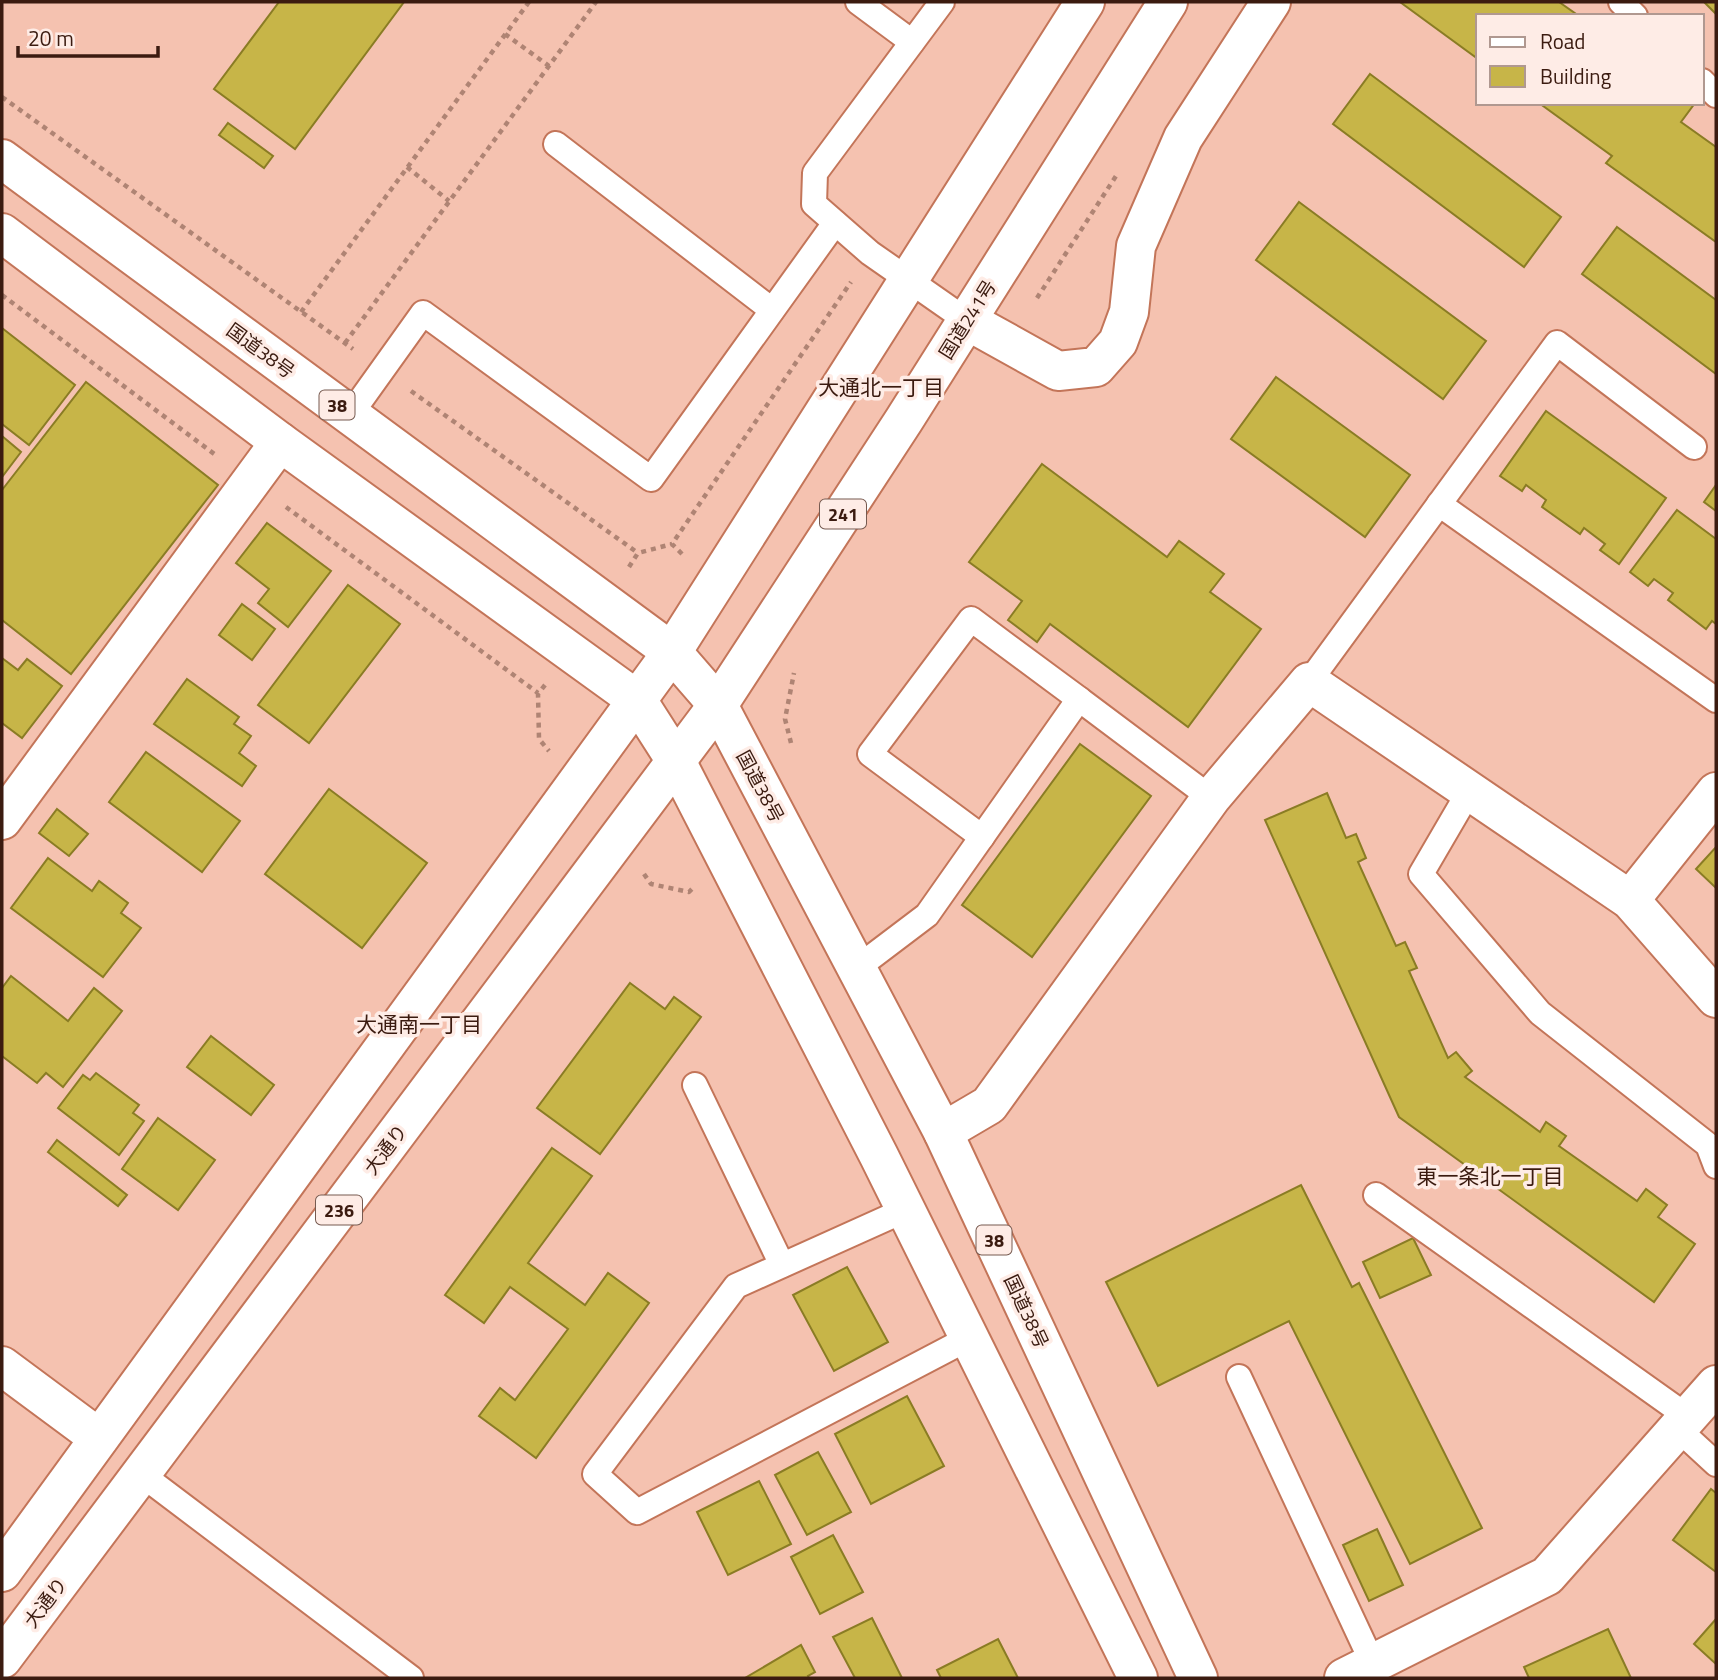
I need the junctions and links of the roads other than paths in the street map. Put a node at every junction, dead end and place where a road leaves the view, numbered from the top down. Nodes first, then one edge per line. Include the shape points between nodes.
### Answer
1 (858, 2) edge
2 (942, 2) edge
3 (1085, 2) edge
4 (1167, 2) edge
5 (1271, 2) edge
6 (1621, 2) edge
7 (1634, 14) edge
8 (912, 42) junction
9 (556, 144) dead end
10 (2, 159) edge
11 (835, 223) junction
12 (2, 233) edge
13 (908, 281) junction
14 (772, 310) junction
15 (966, 320) junction
16 (350, 415) junction
17 (280, 442) junction
18 (1694, 447) dead end
19 (1439, 504) junction
20 (672, 652) junction
21 (1309, 682) junction
22 (1079, 699) junction
23 (637, 700) junction
24 (1716, 700) edge
25 (718, 705) junction
26 (676, 761) junction
27 (1470, 790) junction
28 (1716, 792) edge
29 (1211, 798) junction
30 (2, 820) edge
31 (982, 837) junction
32 (1630, 900) junction
33 (857, 968) junction
34 (1716, 998) edge
35 (695, 1085) dead end
36 (943, 1132) junction
37 (1716, 1166) edge
38 (1376, 1195) dead end
39 (905, 1210) junction
40 (782, 1265) junction
41 (969, 1338) junction
42 (2, 1366) edge
43 (1239, 1377) dead end
44 (1716, 1385) edge
45 (1683, 1423) junction
46 (99, 1438) junction
47 (1716, 1464) edge
48 (141, 1474) junction
49 (2, 1572) edge
50 (2, 1659) edge
51 (1359, 1671) edge
52 (411, 1678) edge
53 (1138, 1678) edge
54 (1198, 1678) edge

1 - 8 lane
2 - 8 lane
3 - 13 main road
4 - 15 main road, 国道241号 / 241
5 - 15 main road via 1183,138 1136,246 1129,312 1118,342 1096,367 1058,371
6 - 7 lane
8 - 11 lane via 814,173 814,204
9 - 14 lane
10 - 16 main road, 国道38号 / 38
11 - 13 lane
11 - 14 lane
12 - 17 main road
13 - 15 lane
13 - 20 main road
14 - 16 lane via 651,479 424,313
15 - 25 main road, 国道241号 / 241
16 - 20 main road, 国道38号 / 38
17 - 23 main road
17 - 30 main road
18 - 19 lane via 1558,343
19 - 21 lane
19 - 24 lane
20 - 23 main road
20 - 25 main road, 国道38号 / 38
21 - 27 main road
21 - 29 main road
22 - 29 lane
22 - 31 lane
22 - 31 lane via 971,619 870,754
23 - 26 main road
23 - 46 main road
25 - 26 main road, 大通り / 236
25 - 33 main road, 国道38号 / 38
26 - 39 main road
26 - 48 main road, 大通り / 236
27 - 32 main road
27 - 37 lane via 1421,874 1539,1013 1708,1145
28 - 32 main road
29 - 36 main road via 989,1105
31 - 33 lane via 927,915
32 - 34 main road
33 - 36 main road, 国道38号 / 38
35 - 40 lane
36 - 54 main road, 国道38号 / 38
38 - 45 lane
39 - 40 lane
39 - 41 main road
40 - 41 lane via 736,1286 594,1474 637,1512
41 - 53 main road
42 - 46 main road
43 - 51 lane
44 - 45 main road
45 - 47 lane
45 - 51 main road via 1547,1576
46 - 49 main road
48 - 50 main road, 大通り / 236
48 - 52 lane

